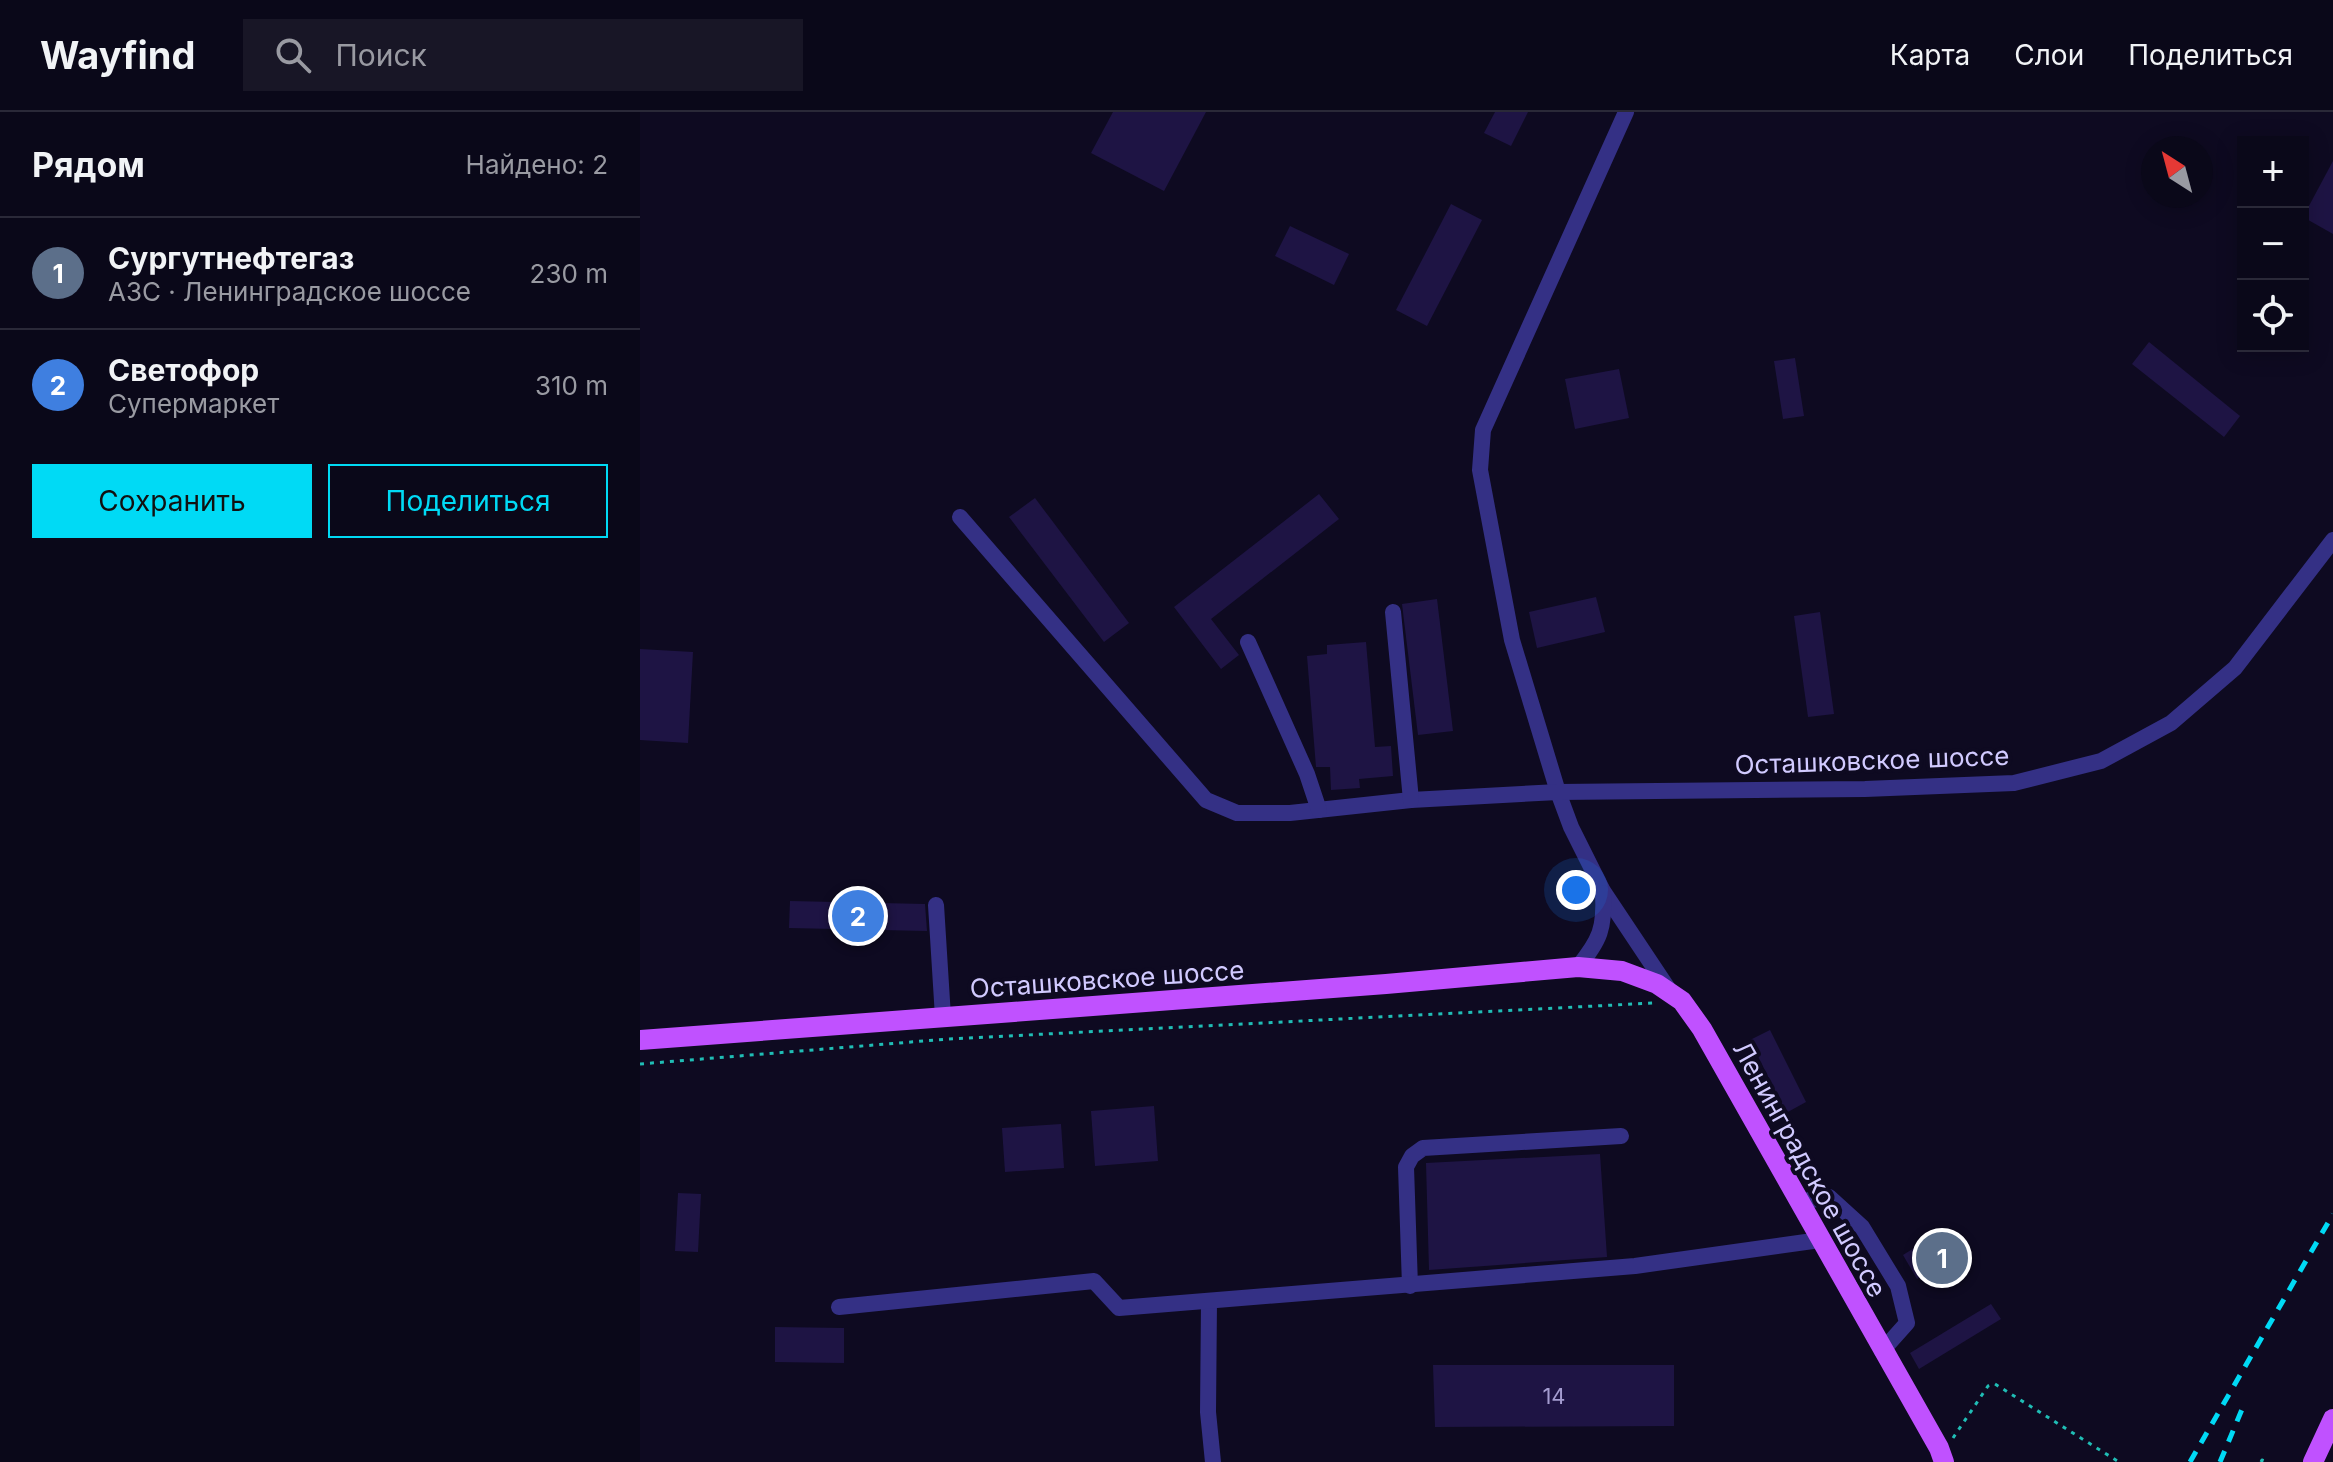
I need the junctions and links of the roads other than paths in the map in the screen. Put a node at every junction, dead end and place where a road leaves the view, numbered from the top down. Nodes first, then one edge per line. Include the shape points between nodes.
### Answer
1 (1626, 112) edge
2 (960, 517) dead end
3 (2333, 540) edge
4 (1393, 612) dead end
5 (1248, 642) dead end
6 (1558, 792) junction
7 (1411, 800) junction
8 (1319, 810) junction
9 (1603, 891) junction
10 (936, 905) dead end
11 (1578, 967) junction
12 (1676, 997) junction
13 (943, 1017) junction
14 (640, 1040) edge
15 (1621, 1136) dead end
16 (1798, 1202) junction
17 (1820, 1240) junction
18 (1410, 1286) junction
19 (1209, 1302) junction
20 (839, 1307) dead end
21 (1882, 1351) junction
22 (2333, 1419) edge
23 (1941, 1455) edge
24 (1213, 1462) edge
25 (2313, 1462) edge

1 - 6 street via 1483,430 1480,470 1512,640
2 - 8 street, Осташковское шоссе via 1206,800 1237,813
3 - 6 street, Осташковское шоссе via 2235,668 2171,723 2101,761 2014,783
4 - 7 street
5 - 8 street
6 - 7 street, Осташковское шоссе
6 - 9 street
7 - 8 street, Осташковское шоссе
9 - 11 street via 1605,918 1598,942
9 - 12 street
10 - 13 street
11 - 12 main road via 1622,971
11 - 13 main road, Осташковское шоссе
12 - 16 main road, Ленинградское шоссе via 1702,1029
13 - 14 main road, Осташковское шоссе
15 - 18 street via 1423,1148 1406,1167
16 - 17 main road, Ленинградское шоссе
16 - 21 street via 1829,1197 1862,1227 1898,1286 1907,1323
17 - 18 street via 1635,1266
17 - 21 main road, Ленинградское шоссе
18 - 19 street
19 - 20 street via 1119,1308 1094,1281
19 - 24 street
21 - 23 main road, Ленинградское шоссе
22 - 25 main road

